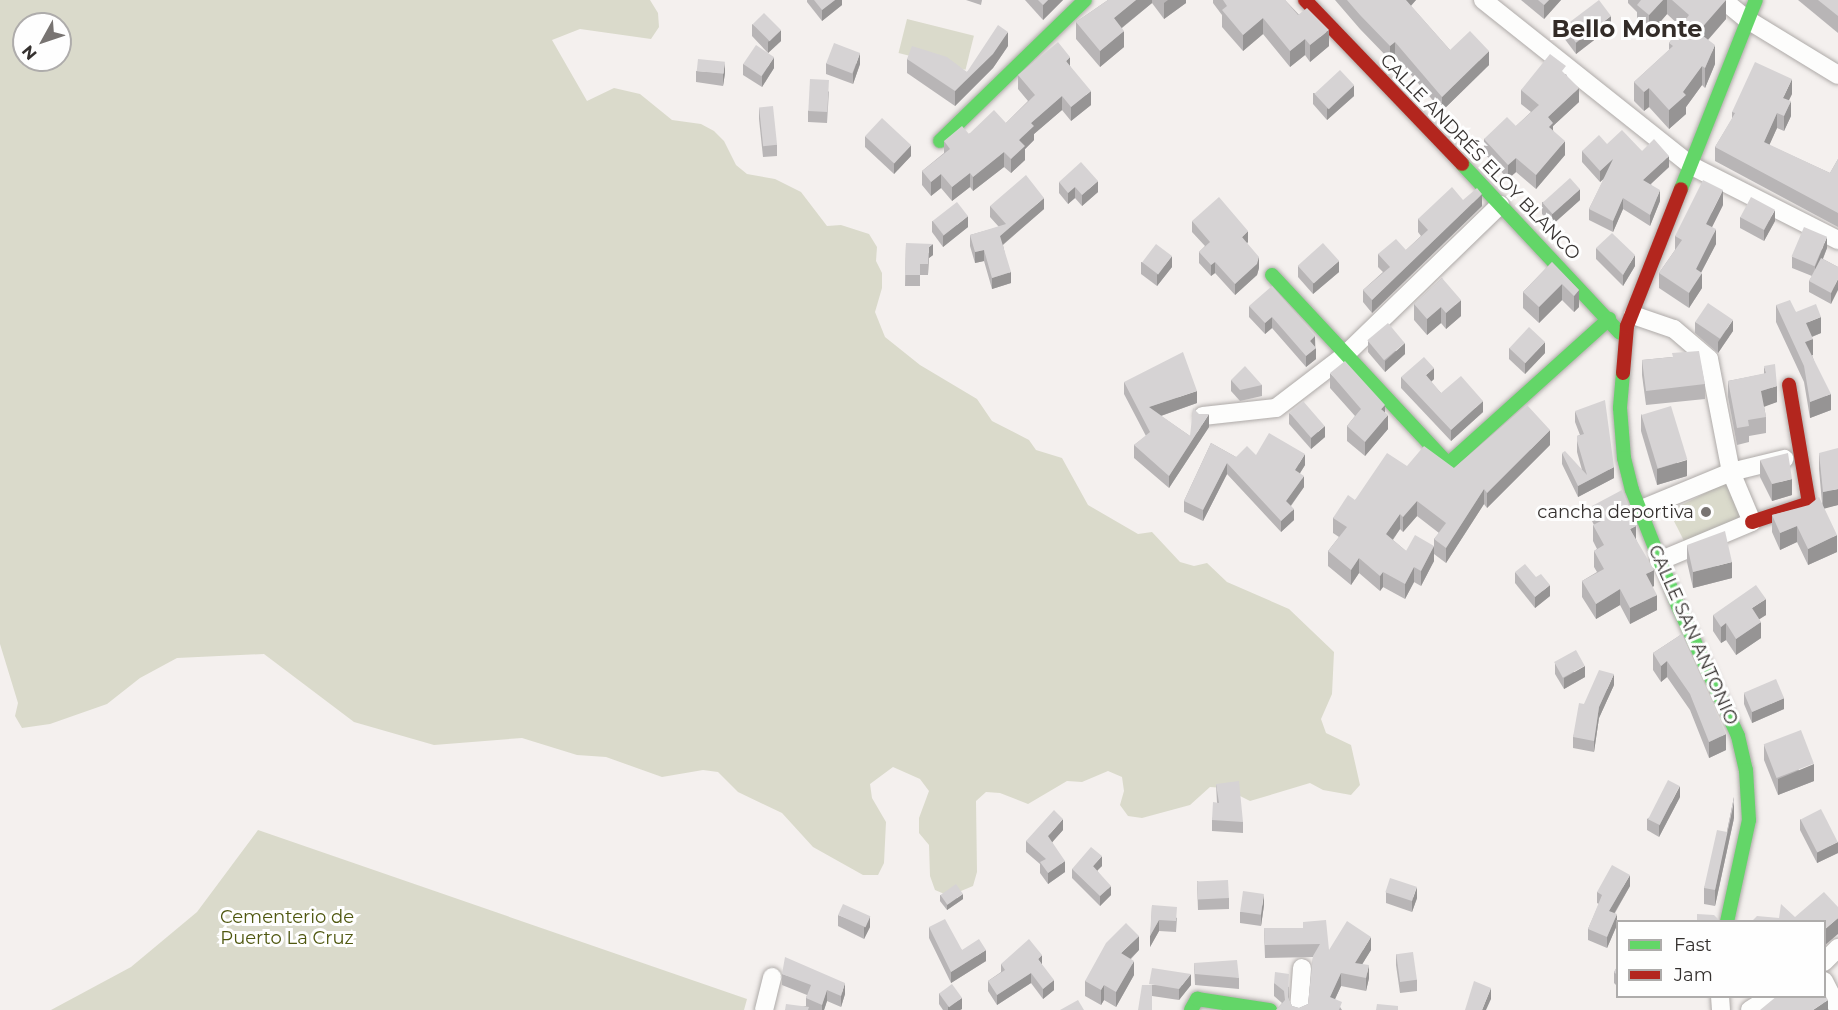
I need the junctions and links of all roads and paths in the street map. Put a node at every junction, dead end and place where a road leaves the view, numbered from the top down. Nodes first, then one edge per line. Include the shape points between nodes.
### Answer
1 (1085, 0) edge
2 (1305, 0) edge
3 (1483, 0) edge
4 (1723, 0) edge
5 (1756, 0) edge
6 (1748, 20) junction
7 (1838, 75) edge
8 (940, 141) dead end
9 (1692, 166) junction
10 (1500, 205) junction
11 (1838, 240) edge
12 (1272, 275) dead end
13 (1633, 315) junction
14 (1609, 319) junction
15 (1626, 342) junction
16 (1345, 355) junction
17 (1789, 385) dead end
18 (1203, 416) edge
19 (1801, 455) junction
20 (1731, 471) junction
21 (1639, 510) junction
22 (1752, 522) junction
23 (1659, 561) junction
24 (1727, 920) edge
25 (1838, 948) edge
26 (1826, 960) edge
27 (1302, 968) dead end
28 (772, 977) dead end
29 (1826, 985) edge
30 (1769, 998) edge
31 (1838, 1008) edge
32 (764, 1010) edge
33 (1191, 1010) edge
34 (1270, 1010) edge
35 (1299, 1010) edge
36 (1750, 1010) edge

1 - 8 street
2 - 10 street, CALLE ANDRÉS ELOY BLANCO
3 - 9 street
4 - 6 street
5 - 6 street, CALLE SAN ANTONIO
6 - 7 street
6 - 9 street, CALLE SAN ANTONIO
9 - 11 street
9 - 13 street, CALLE SAN ANTONIO
10 - 14 street, CALLE ANDRÉS ELOY BLANCO
10 - 16 street
12 - 16 street
13 - 15 street, CALLE SAN ANTONIO
13 - 20 street via 1674,328 1709,359
14 - 15 street, CALLE ANDRÉS ELOY BLANCO
14 - 16 street via 1448,464
15 - 21 street, CALLE SAN ANTONIO via 1620,408 1624,458
16 - 18 street via 1276,408
17 - 19 street
19 - 20 street
19 - 22 street via 1808,505
20 - 21 street
20 - 22 street
21 - 23 street, CALLE SAN ANTONIO
22 - 23 street
23 - 24 street, CALLE SAN ANTONIO via 1738,736 1746,770 1749,820
25 - 26 street
27 - 35 street
28 - 32 street
29 - 31 street
30 - 36 street
33 - 34 street via 1197,999

